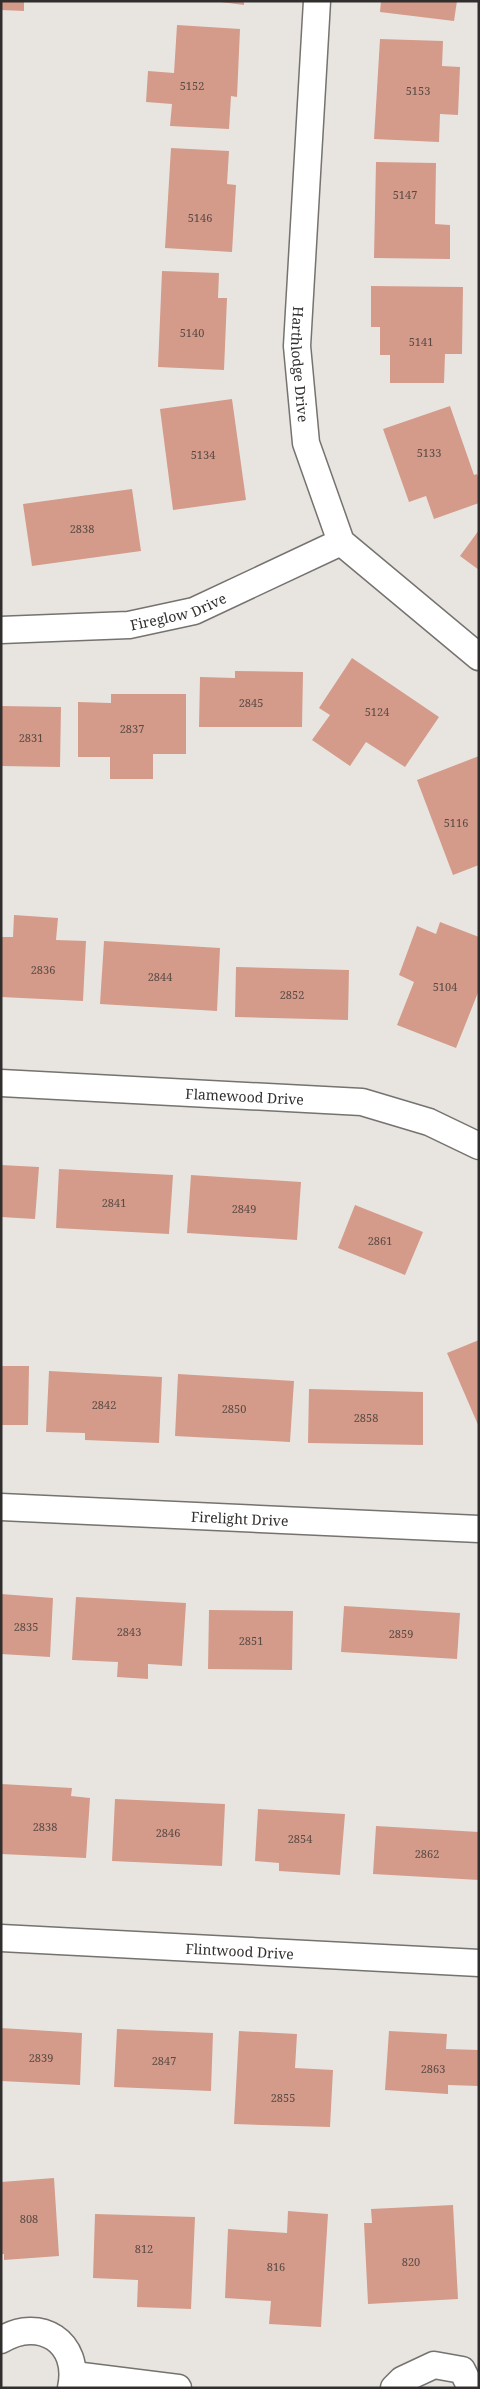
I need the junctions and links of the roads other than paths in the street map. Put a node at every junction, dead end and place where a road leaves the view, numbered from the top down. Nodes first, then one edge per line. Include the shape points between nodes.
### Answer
1 (317, 1) edge
2 (341, 542) junction
3 (1, 630) edge
4 (479, 658) edge
5 (1, 1083) edge
6 (479, 1146) edge
7 (1, 1507) edge
8 (479, 1529) edge
9 (1, 1938) edge
10 (479, 1962) edge
11 (1, 2340) edge
12 (73, 2382) edge
13 (178, 2388) edge
14 (394, 2388) edge
15 (471, 2388) edge

1 - 2 street, Harthlodge Drive via 297,346 306,443
2 - 3 street, Fireglow Drive via 194,611 129,625
2 - 4 street
5 - 6 street, Flamewood Drive via 362,1102 429,1122
7 - 8 street, Firelight Drive
9 - 10 street, Flintwood Drive
11 - 12 street via 14,2332 28,2330 55,2338 66,2348 72,2361
12 - 13 street
14 - 15 street via 402,2380 434,2365 462,2370

